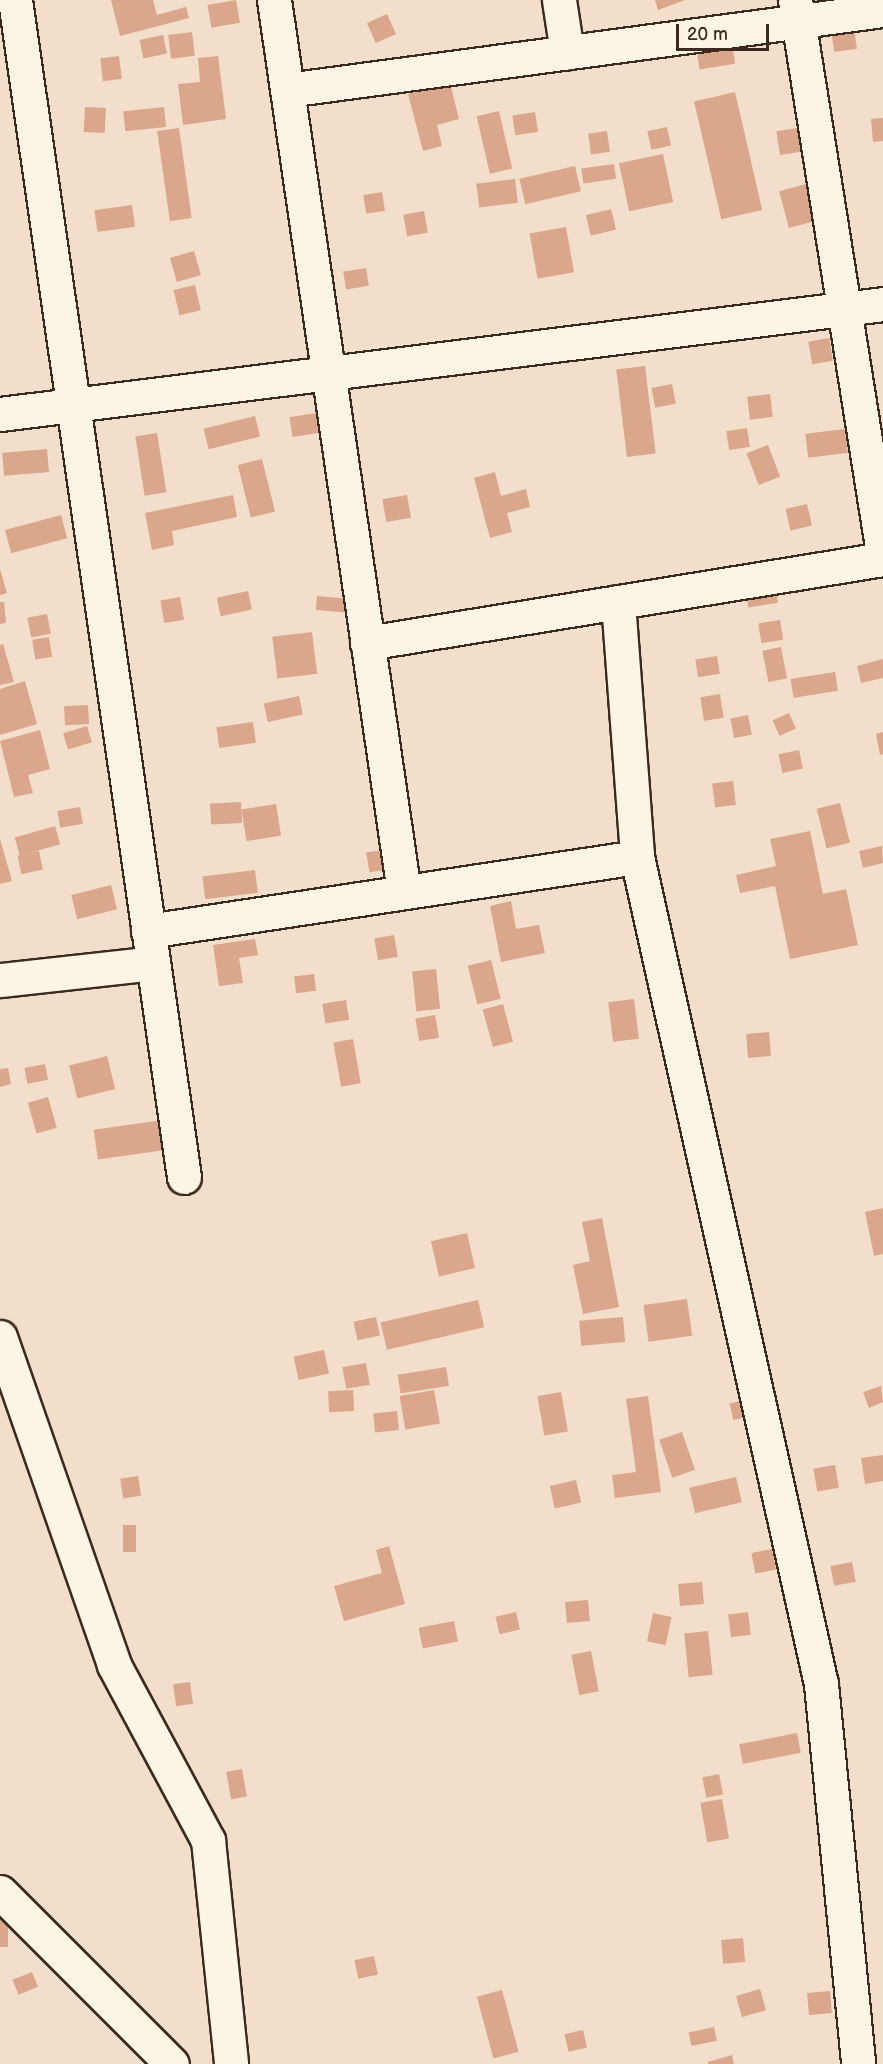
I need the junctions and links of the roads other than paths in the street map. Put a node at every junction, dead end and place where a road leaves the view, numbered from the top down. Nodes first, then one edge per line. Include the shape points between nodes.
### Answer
1 (15, 0) edge
2 (273, 0) edge
3 (559, 0) edge
4 (797, 10) edge
5 (883, 10) edge
6 (567, 52) junction
7 (287, 90) junction
8 (883, 304) edge
9 (842, 309) junction
10 (327, 373) junction
11 (70, 405) junction
12 (0, 414) edge
13 (883, 553) edge
14 (883, 559) edge
15 (618, 602) junction
16 (367, 643) junction
17 (637, 857) junction
18 (404, 892) junction
19 (148, 931) junction
20 (153, 963) junction
21 (0, 980) edge
22 (184, 1177) dead end
23 (0, 1337) edge
24 (0, 1892) edge
25 (172, 2064) edge
26 (231, 2064) edge
27 (858, 2064) edge

1 - 11 street
2 - 7 street
3 - 6 street
4 - 5 street
4 - 6 street
4 - 9 street
6 - 7 street
7 - 10 street
8 - 9 street
9 - 10 street
9 - 13 street
10 - 11 street
10 - 16 street
11 - 12 street
11 - 19 street
14 - 15 street
15 - 16 street
15 - 17 street
16 - 18 street
17 - 18 street
17 - 27 street via 820,1684
18 - 19 street
19 - 20 street
20 - 21 street
20 - 22 street
23 - 26 street via 114,1665 208,1840
24 - 25 street

